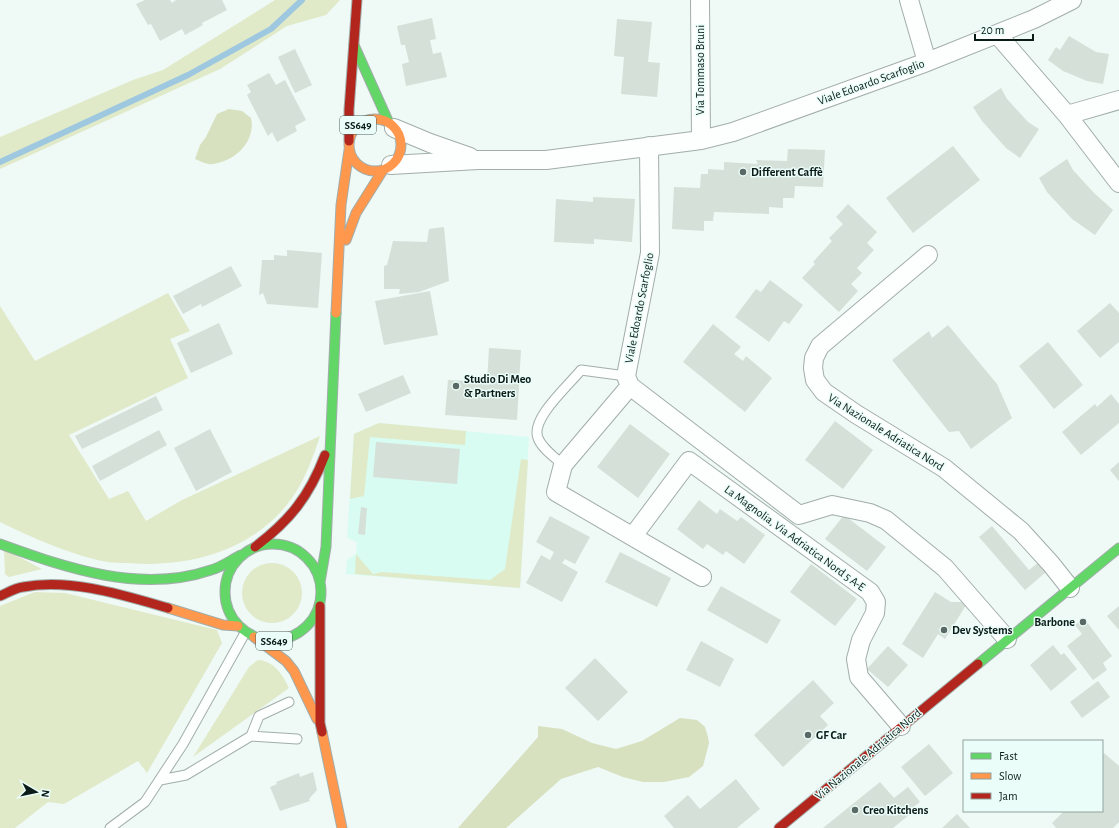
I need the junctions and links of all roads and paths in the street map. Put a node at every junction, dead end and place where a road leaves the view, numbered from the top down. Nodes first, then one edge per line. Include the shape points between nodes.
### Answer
1 (357, 0) edge
2 (700, 0) edge
3 (910, 0) edge
4 (1072, 0) edge
5 (997, 34) junction
6 (354, 43) junction
7 (926, 62) junction
8 (1119, 100) edge
9 (1067, 115) junction
10 (391, 126) junction
11 (701, 140) junction
12 (349, 146) junction
13 (649, 146) junction
14 (478, 160) junction
15 (387, 167) junction
16 (1119, 183) edge
17 (928, 255) dead end
18 (338, 260) junction
19 (628, 381) junction
20 (332, 435) junction
21 (564, 465) junction
22 (633, 536) junction
23 (0, 544) edge
24 (255, 547) junction
25 (1119, 548) edge
26 (241, 555) junction
27 (702, 577) dead end
28 (320, 582) junction
29 (1070, 588) junction
30 (0, 596) edge
31 (320, 606) junction
32 (238, 626) junction
33 (250, 635) junction
34 (1007, 639) junction
35 (289, 702) dead end
36 (320, 723) junction
37 (902, 726) junction
38 (251, 736) junction
39 (297, 739) dead end
40 (160, 780) junction
41 (110, 828) edge
42 (342, 828) edge
43 (779, 828) edge

1 - 6 main road, SS649
2 - 11 street, Via Tommaso Bruni
3 - 7 street
4 - 5 street, Viale Edoardo Scarfoglio
5 - 7 street, Viale Edoardo Scarfoglio
5 - 9 street
6 - 10 main road, SS649
6 - 12 main road, SS649
7 - 11 street, Viale Edoardo Scarfoglio via 733,132
8 - 9 street
9 - 16 street
10 - 12 main road, SS649 via 381,120 364,121 354,130
10 - 14 street, Viale Edoardo Scarfoglio
10 - 15 main road, SS649 via 399,135 400,151
11 - 13 street, Viale Edoardo Scarfoglio
12 - 15 main road, SS649 via 352,158 366,170
12 - 18 main road, SS649 via 341,205
13 - 14 street, Viale Edoardo Scarfoglio via 546,160
13 - 19 street, Viale Edoardo Scarfoglio via 650,253
14 - 15 street, Viale Edoardo Scarfoglio
15 - 18 main road, SS649 via 356,213
17 - 29 street, Via Nazionale Adriatica Nord via 820,346 814,358 815,380 824,392 856,414 944,468 1021,531
18 - 20 main road, SS649
19 - 21 street, Viale Edoardo Scarfoglio
19 - 21 lane via 581,370 546,410 536,431 538,438
19 - 34 street via 799,515 832,505 870,513 886,520 945,568
20 - 24 main road, SS649 via 312,488 298,509
20 - 28 main road, SS649 via 326,547
21 - 22 street, Viale Edoardo Scarfoglio via 556,492
22 - 27 street, Viale Edoardo Scarfoglio
22 - 37 street, La Magnolia, Via Adriatica Nord 5 A-E via 689,461 870,592 876,602 875,613 861,640 856,659 859,677
23 - 26 main road via 43,560 103,574 143,579 206,572
24 - 26 main road, SS649
24 - 28 main road, SS649 via 283,545 303,554 314,566
25 - 29 main road, Via Nazionale Adriatica Nord
26 - 32 main road, SS649 via 231,568 226,582 225,598 229,613
28 - 31 main road, SS649
29 - 34 main road, Via Nazionale Adriatica Nord
30 - 32 main road via 21,588 74,587 110,593 223,625
31 - 33 main road, SS649 via 301,632 286,639 269,641
31 - 36 main road, SS649
32 - 33 main road, SS649
33 - 36 main road, SS649 via 290,666
33 - 40 lane
34 - 37 main road, Via Nazionale Adriatica Nord
35 - 38 lane via 259,716
36 - 42 main road, SS649
37 - 43 main road, Via Nazionale Adriatica Nord
38 - 39 lane
38 - 40 lane via 186,775
40 - 41 lane via 145,802

